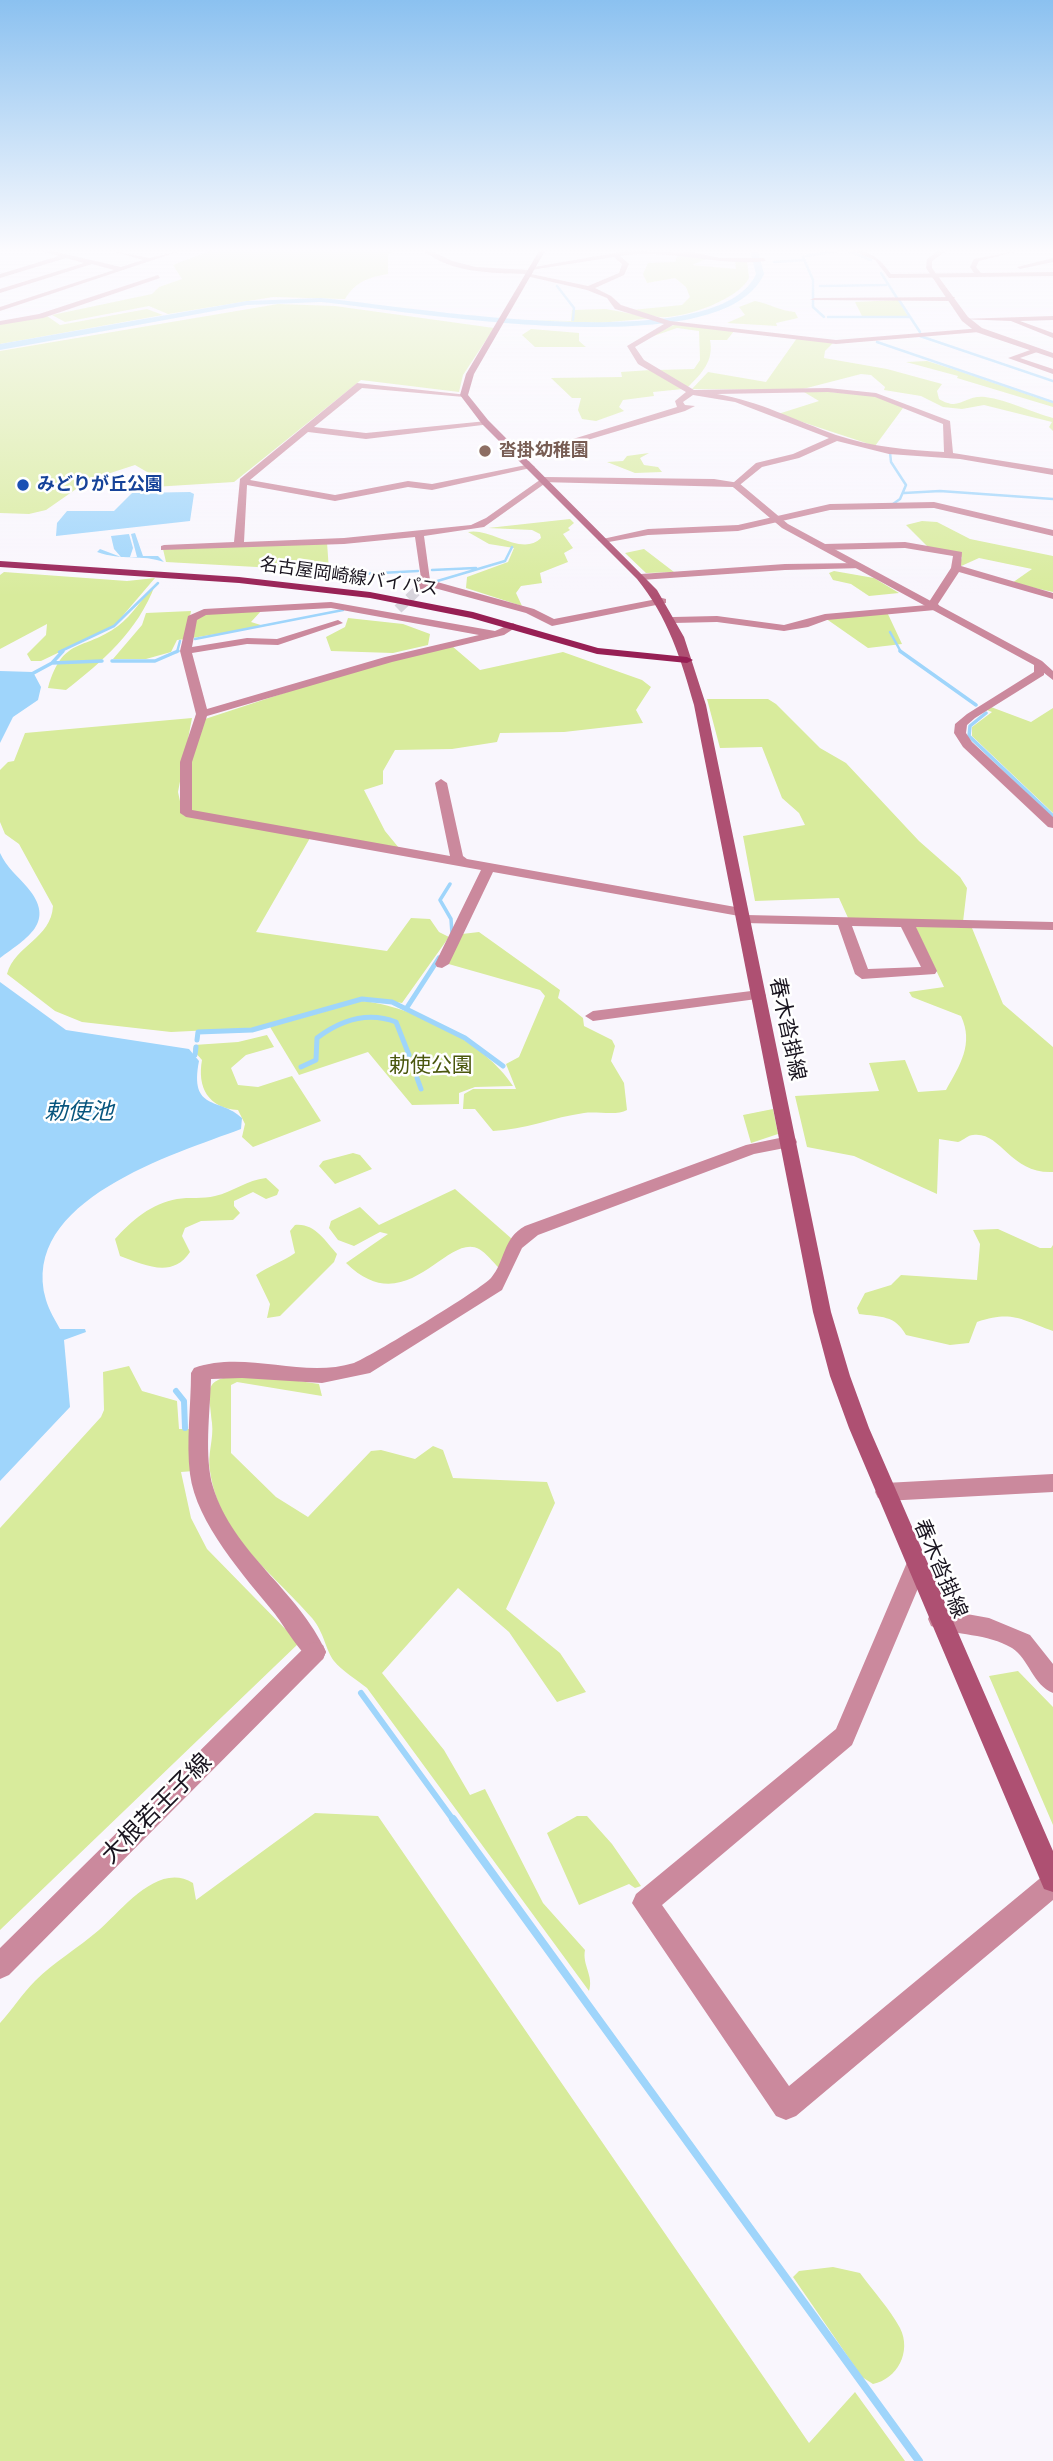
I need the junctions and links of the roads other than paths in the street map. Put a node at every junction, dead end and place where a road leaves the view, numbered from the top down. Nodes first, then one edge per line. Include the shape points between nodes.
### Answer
1 (475, 366) edge
2 (648, 366) edge
3 (1033, 366) edge
4 (1053, 373) edge
5 (1041, 377) dead end
6 (692, 391) junction
7 (464, 395) junction
8 (721, 397) junction
9 (682, 409) junction
10 (486, 424) junction
11 (306, 429) junction
12 (836, 438) junction
13 (513, 450) junction
14 (949, 455) junction
15 (531, 467) junction
16 (1053, 471) edge
17 (544, 480) junction
18 (243, 481) junction
19 (736, 485) junction
20 (775, 519) junction
21 (1053, 533) edge
22 (419, 534) junction
23 (603, 540) junction
24 (239, 544) junction
25 (824, 547) junction
26 (164, 548) dead end
27 (0, 562) edge
28 (859, 566) junction
29 (956, 568) junction
30 (641, 577) junction
31 (1053, 596) edge
32 (662, 601) junction
33 (933, 606) junction
34 (673, 620) junction
35 (338, 624) dead end
36 (513, 626) junction
37 (494, 634) junction
38 (186, 651) junction
39 (686, 658) junction
40 (1038, 663) junction
41 (1053, 677) edge
42 (202, 714) junction
43 (441, 783) dead end
44 (1053, 824) edge
45 (464, 864) junction
46 (488, 868) junction
47 (742, 916) junction
48 (844, 922) junction
49 (907, 924) junction
50 (1053, 926) edge
51 (442, 964) dead end
52 (759, 995) junction
53 (593, 1016) dead end
54 (789, 1142) junction
55 (1053, 1483) edge
56 (885, 1492) junction
57 (916, 1567) junction
58 (939, 1619) junction
59 (1053, 1682) edge
60 (1053, 1882) edge
61 (0, 1966) edge

1 - 7 main road
2 - 6 street
3 - 4 street
4 - 5 street
6 - 8 street
6 - 9 street via 679,401
6 - 14 street via 828,390 886,398 947,423
7 - 10 main road, 春木沓掛線
7 - 11 street via 364,384
8 - 9 street
8 - 12 street
9 - 13 street via 574,441
10 - 11 street via 366,436
10 - 13 main road, 春木沓掛線
11 - 18 street
12 - 14 street via 889,451
12 - 19 street via 796,456 759,465
13 - 15 main road, 春木沓掛線
14 - 16 street
15 - 17 main road, 春木沓掛線
15 - 18 street via 432,487 410,484 335,498
17 - 19 street
17 - 22 street via 485,524
17 - 23 main road, 春木沓掛線
18 - 24 street
19 - 20 street
20 - 21 street via 830,507 941,505
20 - 23 street via 738,528 648,532
20 - 25 street
22 - 24 street
22 - 32 street via 422,585 530,611 552,623
23 - 30 main road, 春木沓掛線
24 - 26 street
25 - 28 street
25 - 29 street via 920,547 958,554
27 - 36 main road, 名古屋岡崎線バイパス via 306,587 437,606
27 - 39 main road, 名古屋岡崎線バイパス via 260,576 352,586 474,607 589,646
28 - 30 street
28 - 33 street
29 - 31 street
29 - 33 street
30 - 32 main road, 春木沓掛線
32 - 34 main road, 春木沓掛線
33 - 34 street via 825,617 784,628 717,619
33 - 40 street
34 - 39 main road, 春木沓掛線
35 - 38 street via 278,642 247,641
36 - 37 street
36 - 39 main road, 名古屋岡崎線バイパス via 597,651
37 - 38 street via 394,612 331,606 204,612 192,618
37 - 42 street via 389,659
38 - 42 street
39 - 47 main road, 春木沓掛線 via 700,705
40 - 41 street
40 - 44 street via 1040,673 961,723 960,733
42 - 45 street via 190,738 183,793 186,813
43 - 45 street via 457,857
45 - 46 street
46 - 47 street
46 - 51 street
47 - 48 street
47 - 52 main road, 春木沓掛線
48 - 49 street
48 - 49 street via 862,975 930,971
49 - 50 street
52 - 53 street
52 - 54 main road, 春木沓掛線
54 - 56 main road, 春木沓掛線 via 839,1376
54 - 61 street, 大根若王子線 via 752,1149 526,1234 518,1240 507,1271 496,1285 363,1368 296,1377 245,1368 201,1373 200,1473 204,1491 230,1543 315,1652
55 - 56 street
56 - 57 main road, 春木沓掛線
57 - 58 main road, 春木沓掛線
57 - 60 street via 844,1737 645,1903 786,2106
58 - 59 street via 989,1628 1022,1642
58 - 60 main road, 春木沓掛線

